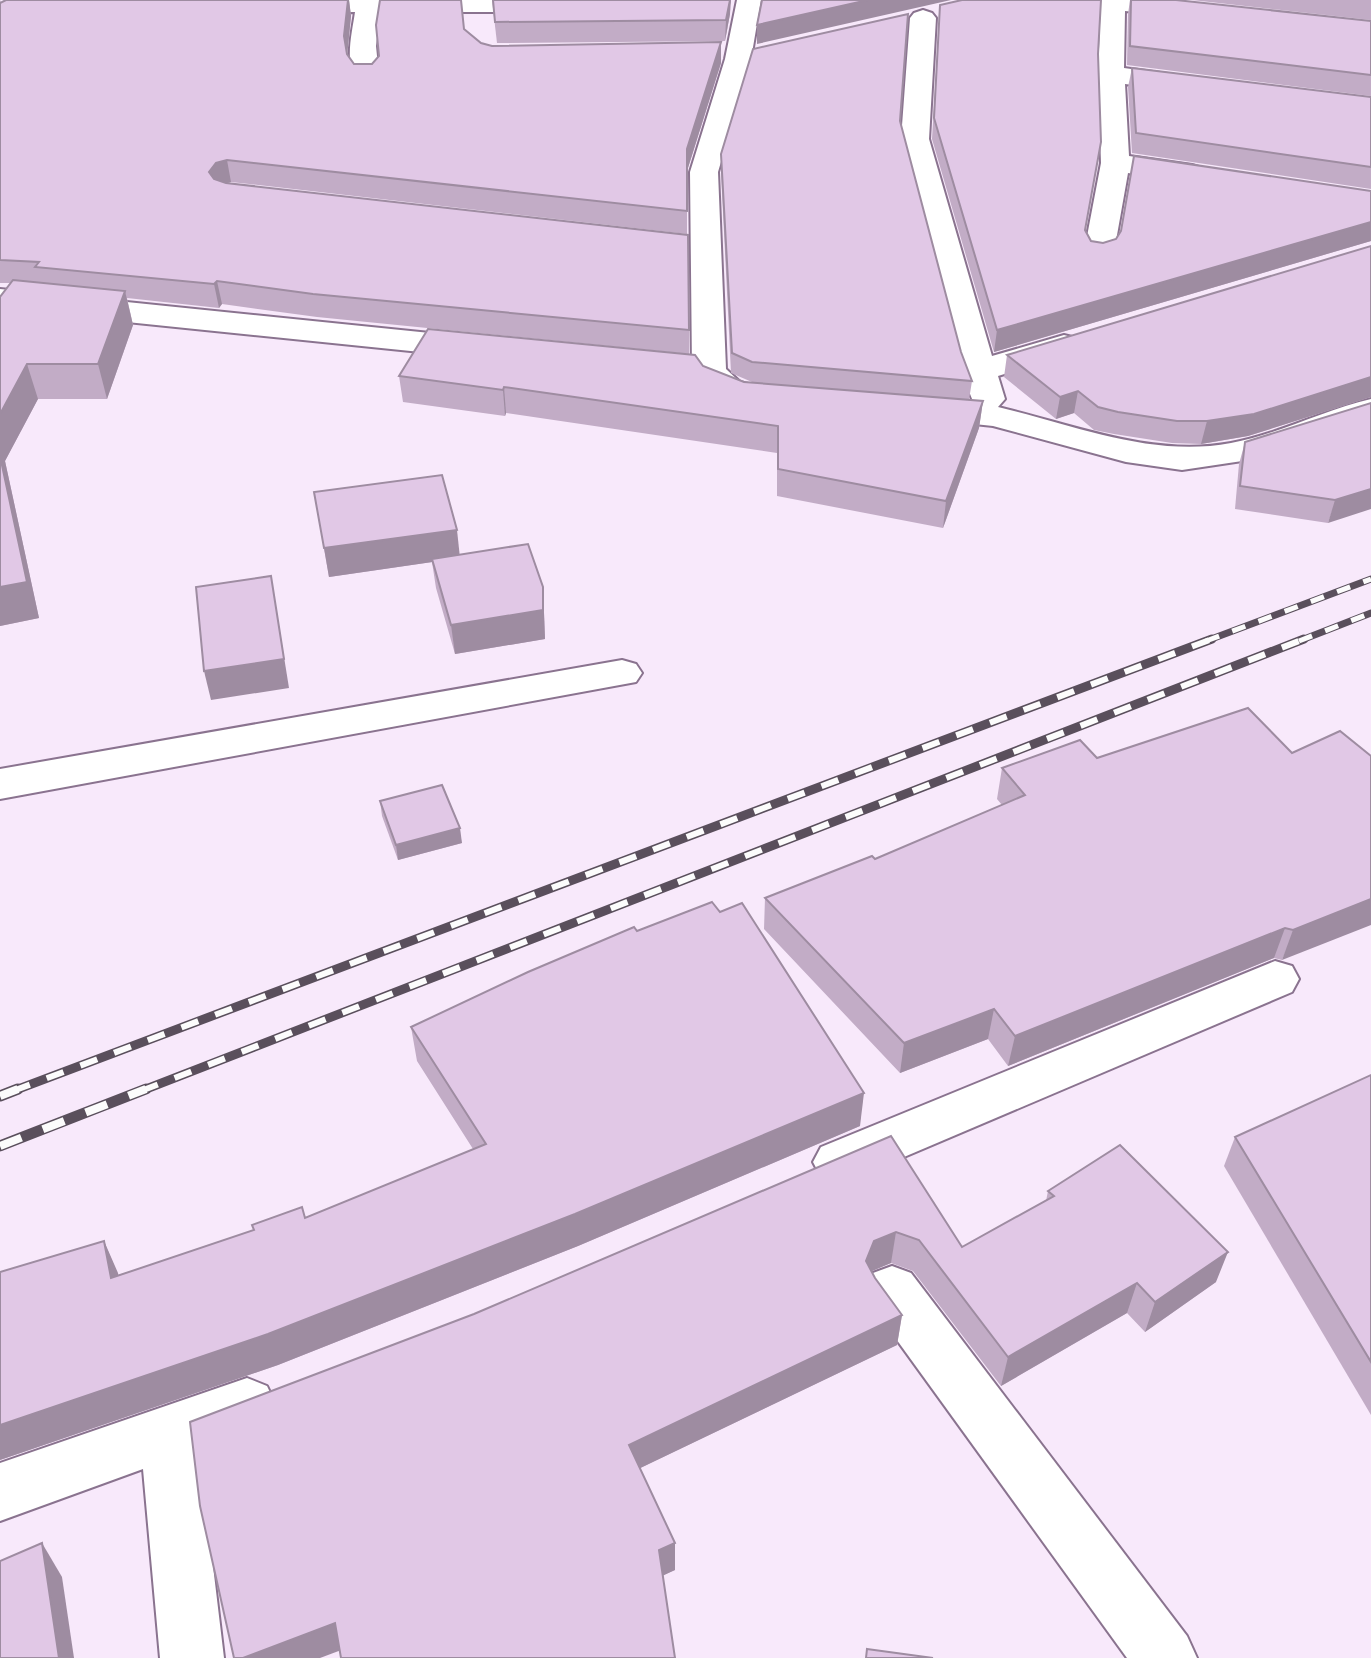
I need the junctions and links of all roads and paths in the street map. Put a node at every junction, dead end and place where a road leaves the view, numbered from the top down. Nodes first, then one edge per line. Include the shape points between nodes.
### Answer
1 (743, 1) edge
2 (1113, 1) edge
3 (368, 2) edge
4 (573, 4) edge
5 (259, 5) edge
6 (477, 5) junction
7 (953, 11) edge
8 (1220, 13) edge
9 (923, 18) junction
10 (892, 25) edge
11 (479, 34) dead end
12 (1111, 74) junction
13 (366, 76) edge
14 (1218, 87) edge
15 (1115, 163) junction
16 (1220, 178) edge
17 (1099, 252) edge
18 (0, 299) edge
19 (1099, 334) edge
20 (513, 351) edge
21 (978, 371) junction
22 (791, 399) edge
23 (885, 407) edge
24 (1371, 409) edge
25 (994, 416) junction
26 (622, 673) dead end
27 (0, 784) edge
28 (1275, 979) dead end
29 (795, 1181) edge
30 (892, 1290) dead end
31 (296, 1387) edge
32 (168, 1432) junction
33 (0, 1492) edge
34 (192, 1658) edge
35 (1165, 1658) edge

1 - 22 street via 741,54 704,172 693,246 694,368 744,395
2 - 8 street
2 - 12 street
3 - 5 street
3 - 6 street
3 - 13 street
4 - 6 street
6 - 11 street
7 - 9 street
9 - 10 street
9 - 21 street via 915,139
12 - 14 street
12 - 15 street
15 - 16 street
15 - 17 street
18 - 20 street
19 - 21 street
21 - 25 street
23 - 25 street
24 - 25 street via 1237,453 1182,459 1126,451
26 - 27 street
28 - 29 street
30 - 35 street
31 - 32 street
32 - 33 street
32 - 34 street

